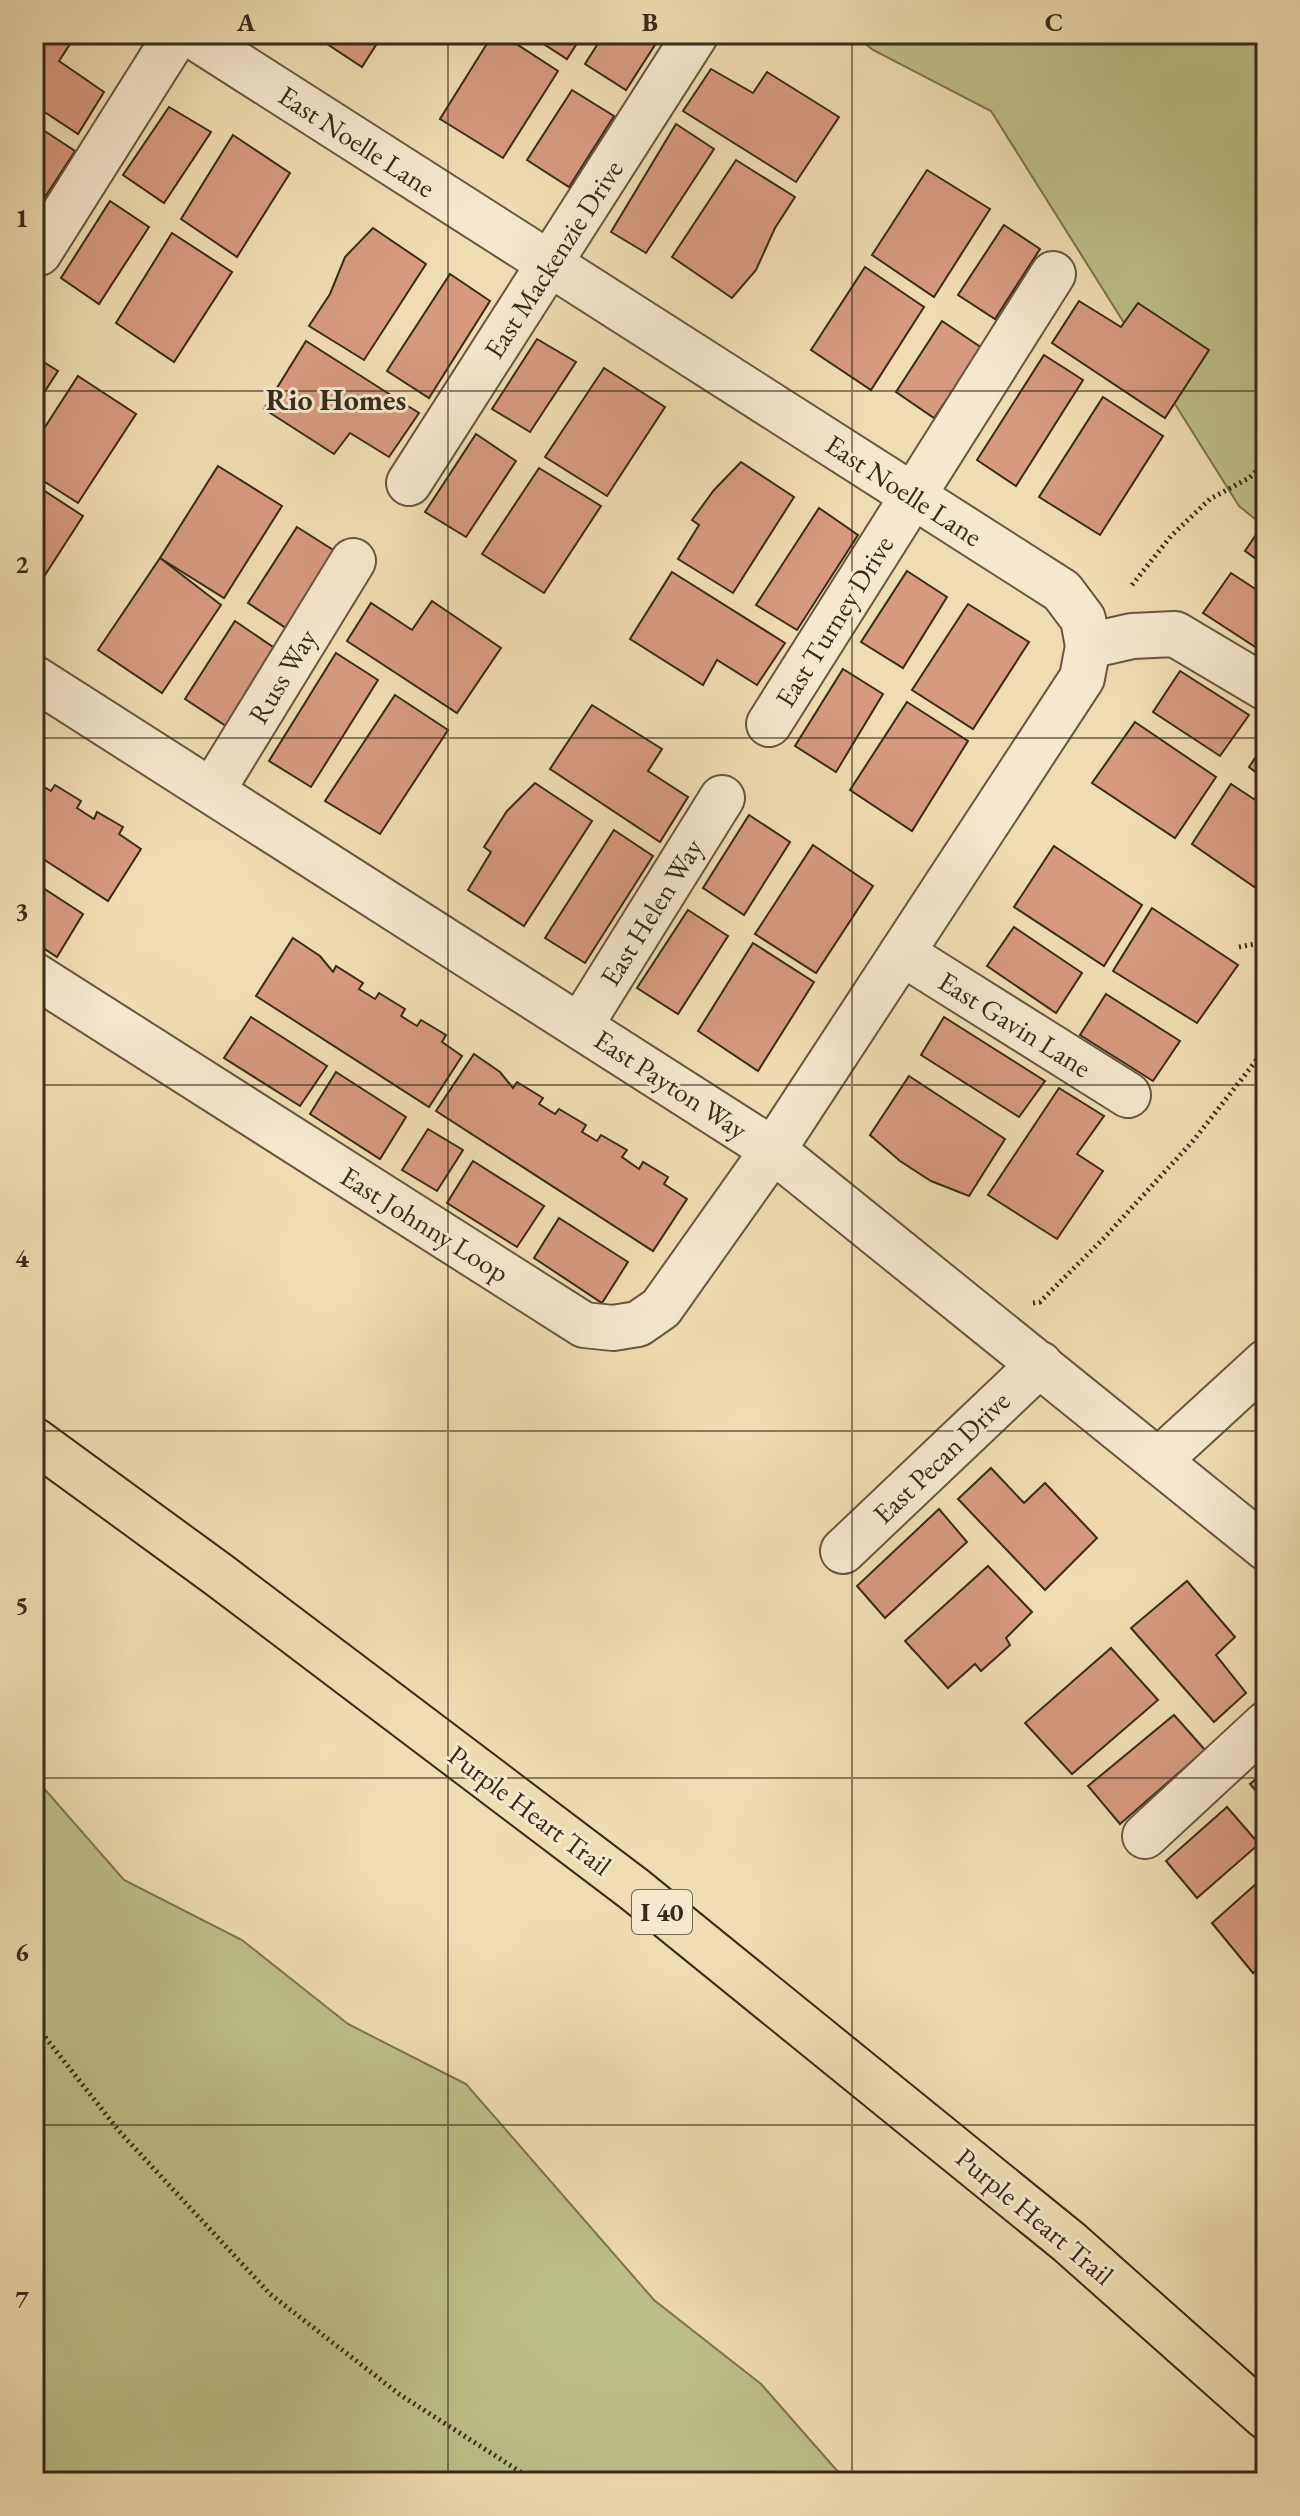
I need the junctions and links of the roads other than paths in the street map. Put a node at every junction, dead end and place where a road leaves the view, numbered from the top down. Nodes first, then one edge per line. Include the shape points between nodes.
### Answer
1 (177, 34) edge
2 (190, 34) edge
3 (696, 34) edge
4 (39, 253) dead end
5 (549, 264) junction
6 (1053, 274) dead end
7 (409, 483) dead end
8 (913, 496) junction
9 (353, 561) dead end
10 (1088, 646) junction
11 (34, 678) edge
12 (1266, 688) edge
13 (769, 724) dead end
14 (212, 791) junction
15 (722, 798) dead end
16 (902, 953) junction
17 (34, 975) edge
18 (580, 1026) junction
19 (1128, 1095) dead end
20 (773, 1150) junction
21 (1266, 1362) edge
22 (1040, 1364) junction
23 (34, 1440) edge
24 (1158, 1461) junction
25 (1266, 1548) edge
26 (843, 1551) dead end
27 (1266, 1724) edge
28 (1145, 1836) dead end
29 (1266, 2416) edge

1 - 4 street
2 - 5 street, East Noelle Lane
3 - 5 street, East Mackenzie Drive
5 - 7 street, East Mackenzie Drive
5 - 8 street, East Noelle Lane
6 - 8 street, East Turney Drive
8 - 10 street, East Noelle Lane via 1062,591 1083,619
8 - 13 street, East Turney Drive
9 - 14 street, Russ Way
10 - 12 street via 1175,634
10 - 16 street via 1082,678
11 - 14 street, East Payton Way
14 - 18 street, East Payton Way
15 - 18 street, East Helen Way
16 - 19 street, East Gavin Lane
16 - 20 street
17 - 20 street, East Johnny Loop via 584,1325 638,1324 661,1308
18 - 20 street, East Payton Way
20 - 22 street, East Payton Way
21 - 24 street
22 - 24 street, East Payton Way
22 - 26 street, East Pecan Drive
23 - 29 highway, Purple Heart Trail / I 40 via 634,1889 1069,2242
24 - 25 street, East Payton Way
27 - 28 street

